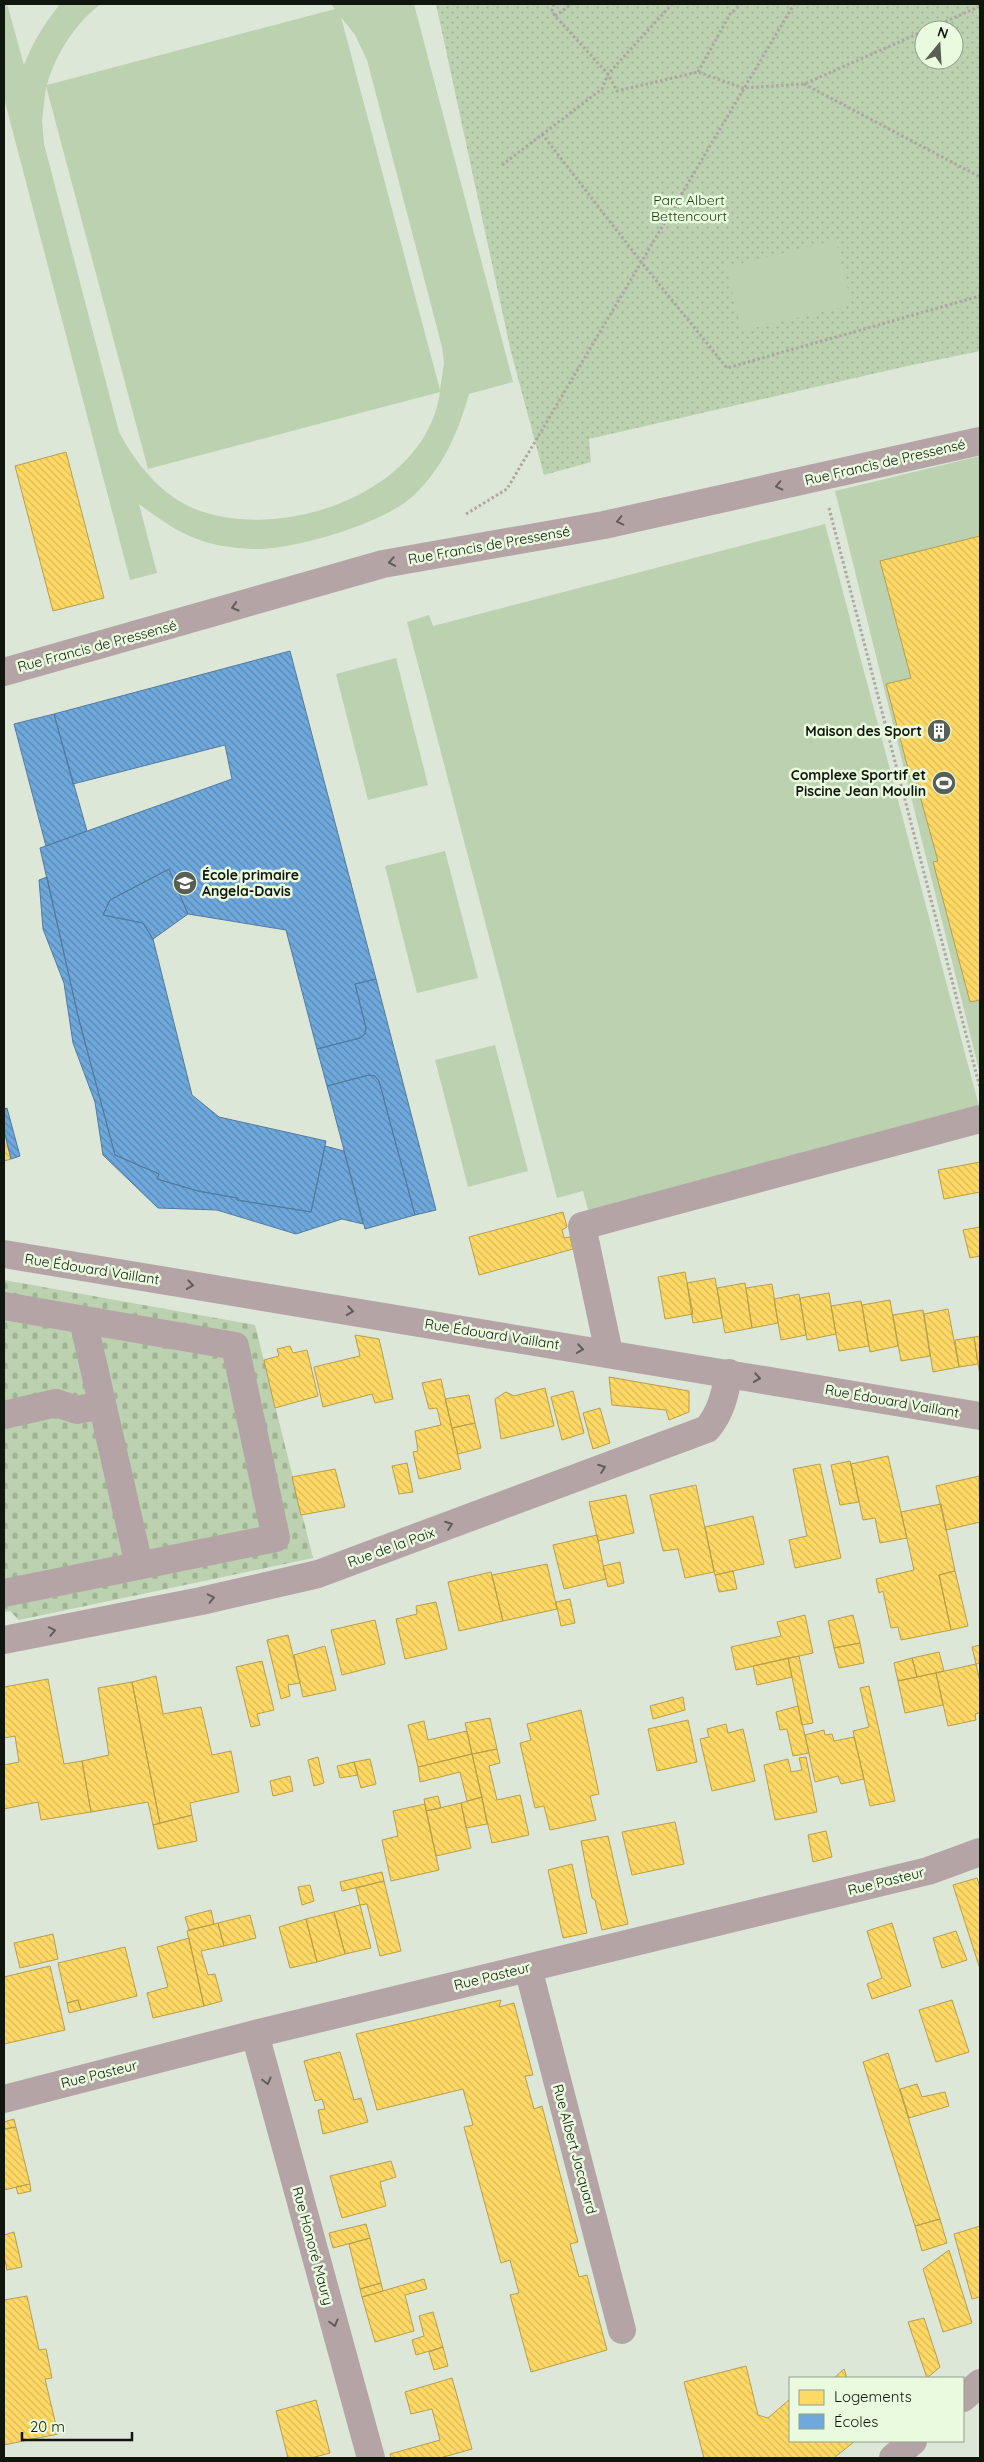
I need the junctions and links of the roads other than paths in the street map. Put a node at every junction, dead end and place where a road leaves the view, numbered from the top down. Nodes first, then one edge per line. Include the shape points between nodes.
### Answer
1 (980, 441) edge
2 (4, 672) edge
3 (980, 1119) edge
4 (4, 1254) edge
5 (4, 1306) edge
6 (83, 1320) junction
7 (609, 1354) junction
8 (729, 1373) junction
9 (101, 1405) junction
10 (4, 1416) edge
11 (980, 1416) edge
12 (139, 1565) junction
13 (4, 1593) edge
14 (4, 1640) edge
15 (980, 1852) edge
16 (528, 1968) junction
17 (255, 2034) junction
18 (4, 2099) edge
19 (622, 2330) dead end
20 (980, 2383) edge
21 (964, 2397) edge
22 (912, 2442) edge
23 (371, 2458) edge
24 (893, 2458) edge

1 -> 2 street, Rue Francis de Pressensé via 604,525 383,564
3 - 7 street via 582,1226
4 -> 7 street, Rue Édouard Vaillant
5 - 6 street
6 - 9 street
6 - 12 street via 235,1346 276,1538
7 - 8 street, Rue Édouard Vaillant
8 -> 11 street, Rue Édouard Vaillant
14 -> 8 street, Rue de la Paix via 201,1601 328,1570 707,1429 721,1406
9 - 10 street via 76,1410 56,1403
9 - 12 street
12 - 13 street
15 - 16 street, Rue Pasteur via 928,1871
16 - 17 street, Rue Pasteur
16 - 19 street, Rue Albert Jacquard
17 - 18 street, Rue Pasteur
17 -> 23 street, Rue Honoré Maury
20 - 21 street
22 - 24 street

